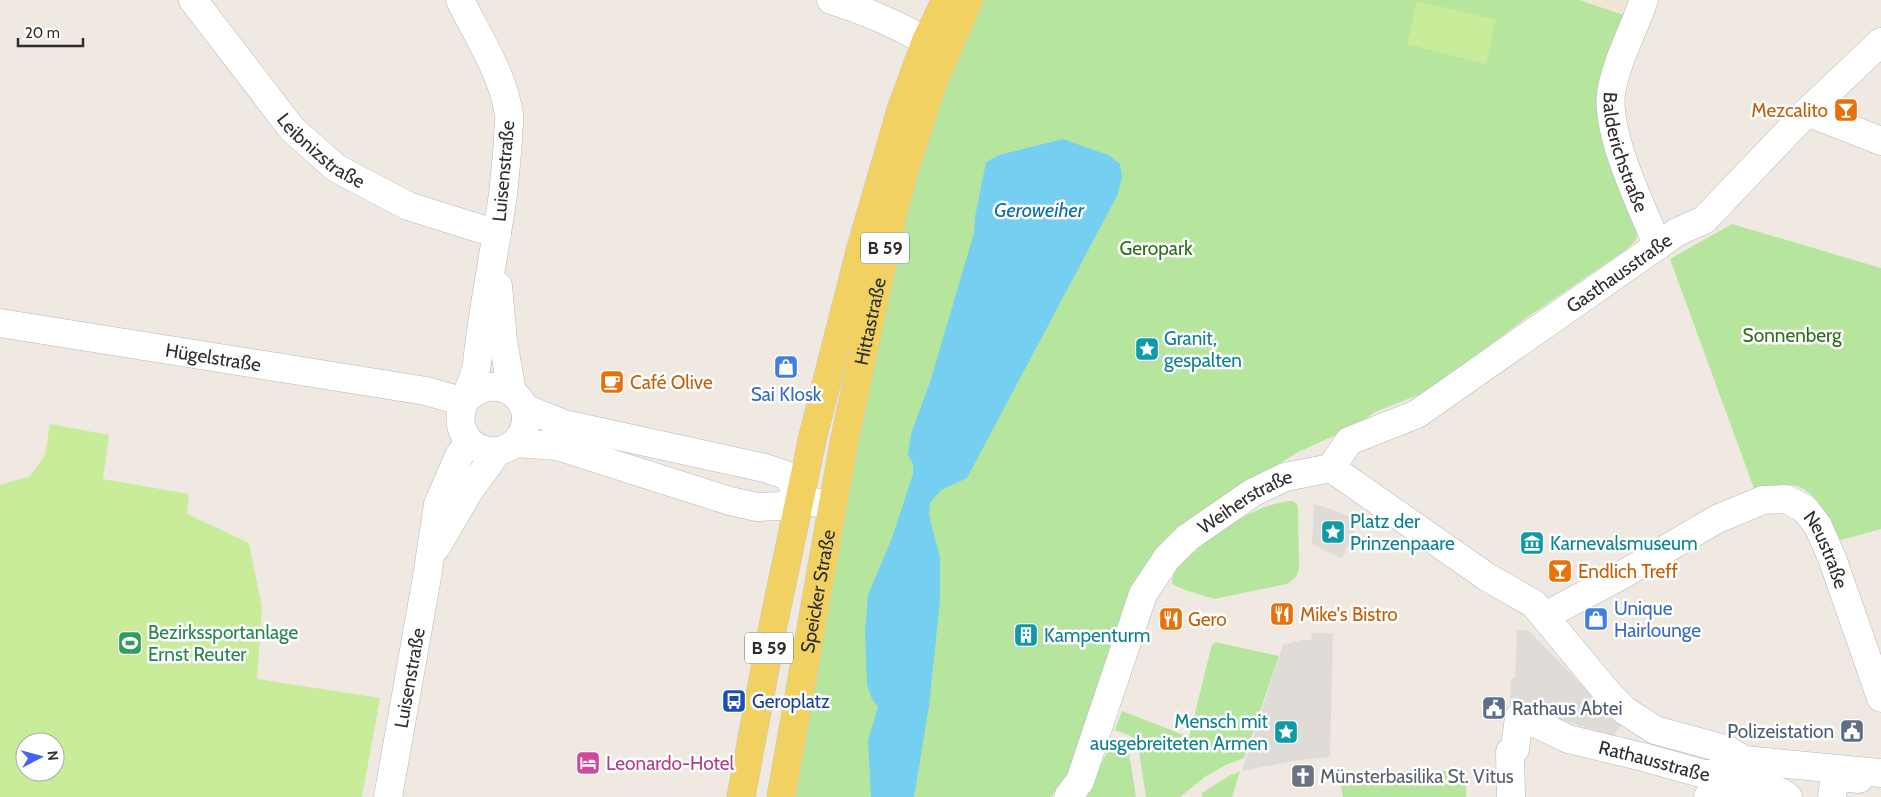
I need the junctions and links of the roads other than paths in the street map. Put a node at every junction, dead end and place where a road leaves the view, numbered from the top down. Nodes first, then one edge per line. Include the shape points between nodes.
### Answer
1 (193, 0) edge
2 (460, 0) edge
3 (831, 0) edge
4 (946, 0) edge
5 (969, 0) edge
6 (1644, 0) edge
7 (926, 41) junction
8 (1881, 42) edge
9 (1808, 112) junction
10 (1881, 141) edge
11 (497, 234) junction
12 (1658, 246) junction
13 (0, 324) edge
14 (518, 400) junction
15 (464, 402) junction
16 (469, 442) junction
17 (507, 447) junction
18 (1331, 468) junction
19 (800, 499) junction
20 (832, 506) junction
21 (430, 558) junction
22 (1546, 619) junction
23 (1881, 698) edge
24 (1744, 760) junction
25 (1881, 773) edge
26 (1881, 782) edge
27 (388, 797) edge
28 (741, 797) edge
29 (781, 797) edge
30 (1068, 797) edge
31 (1511, 797) edge
32 (1708, 797) edge
33 (1788, 797) edge
34 (1832, 797) edge

1 - 11 street, Leibnizstraße via 292,130 336,168 408,206
2 - 11 street, Luisenstraße via 498,78 509,116 506,172
3 - 7 street via 892,22
4 - 7 main road, Hittastraße / B 59
5 - 20 main road, Hittastraße / B 59 via 934,82 905,168
6 - 12 street, Balderichstraße via 1615,75 1610,108 1614,131
7 - 19 main road, Hittastraße / B 59 via 901,110 860,252
8 - 9 street, Gasthausstraße
9 - 10 street
9 - 12 street, Gasthausstraße via 1704,220 1677,232
11 - 14 street, Luisenstraße via 503,340
11 - 15 street, Luisenstraße via 476,372
12 - 18 street, Gasthausstraße via 1417,414 1349,441
13 - 15 street, Hügelstraße via 426,391
14 - 15 street via 502,387 492,386 481,388
14 - 17 street via 526,418 525,427
14 - 19 street via 564,424 765,468 788,476
15 - 16 street via 460,423
16 - 17 street via 483,450
16 - 21 street, Luisenstraße via 459,456 438,504
17 - 19 street, Speicker Straße via 557,446 757,507 781,506
17 - 21 street, Luisenstraße via 469,491
18 - 22 street via 1487,577 1534,604
18 - 30 street, Weiherstraße via 1285,477 1252,493 1187,538 1167,558 1143,594 1080,781
19 - 20 street, Speicker Straße
19 - 28 main road, Speicker Straße / B 59
20 - 29 main road, Speicker Straße / B 59
21 - 27 street, Luisenstraße
22 - 23 street, Neustraße via 1558,609 1717,520 1763,500 1786,499 1805,509 1818,526
22 - 24 street via 1624,710 1655,730 1728,750
24 - 25 street
24 - 31 street, Rathausstraße via 1719,774 1704,774 1568,739 1519,717 1515,749 1510,752
26 - 34 street via 1835,776
32 - 33 street via 1760,786 1779,790

